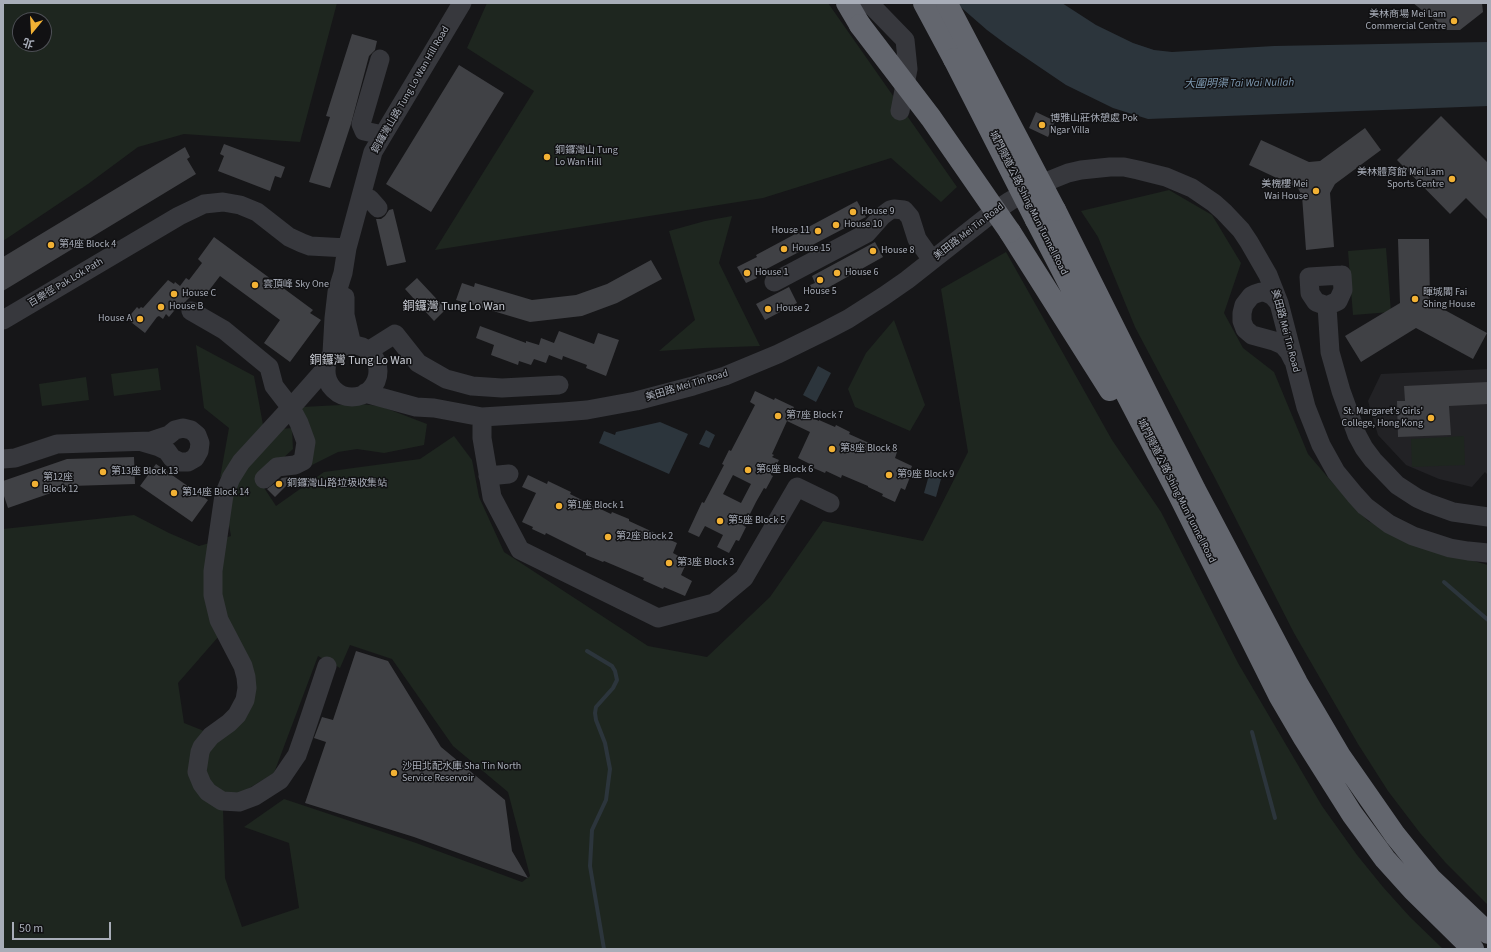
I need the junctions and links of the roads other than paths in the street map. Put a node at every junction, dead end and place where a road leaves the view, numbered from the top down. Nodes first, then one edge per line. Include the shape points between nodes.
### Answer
1 (462, 3) edge
2 (847, 3) edge
3 (869, 3) edge
4 (924, 3) edge
5 (947, 3) edge
6 (380, 59) dead end
7 (900, 112) dead end
8 (382, 135) junction
9 (361, 198) junction
10 (378, 208) dead end
11 (1045, 215) junction
12 (347, 248) junction
13 (932, 260) junction
14 (343, 273) junction
15 (774, 282) dead end
16 (1279, 303) junction
17 (1327, 306) dead end
18 (191, 311) dead end
19 (3, 320) edge
20 (360, 348) junction
21 (329, 361) junction
22 (1294, 362) junction
23 (377, 376) junction
24 (559, 385) dead end
25 (366, 392) junction
26 (346, 396) junction
27 (294, 405) junction
28 (434, 408) junction
29 (482, 417) junction
30 (142, 442) dead end
31 (3, 459) edge
32 (509, 474) dead end
33 (488, 476) junction
34 (264, 479) dead end
35 (1178, 493) junction
36 (830, 503) dead end
37 (1488, 517) edge
38 (1488, 552) edge
39 (327, 666) dead end
40 (1488, 934) edge
41 (1473, 949) edge

1 - 8 street, 銅鑼灣山路 Tung Lo Wan Hill Road
2 - 35 highway, bridge via 1010,232
3 - 7 street via 905,40 908,69
4 - 11 highway, 城門隧道公路 Shing Mun Tunnel Road, bridge
5 - 11 highway, 城門隧道公路 Shing Mun Tunnel Road, bridge
6 - 8 street via 361,124 364,131
8 - 9 street, 銅鑼灣山路 Tung Lo Wan Hill Road via 373,152
9 - 10 street via 370,199
9 - 12 street, 銅鑼灣山路 Tung Lo Wan Hill Road
11 - 35 highway, 城門隧道公路 Shing Mun Tunnel Road
11 - 40 highway, 城門隧道公路 Shing Mun Tunnel Road via 1297,683 1340,756 1394,835 1431,879
12 - 14 street, 銅鑼灣山路 Tung Lo Wan Hill Road
12 - 19 street, 百樂徑 Pak Lok Path via 310,246 302,243 289,237 257,212 240,205 223,202 204,204 179,216
13 - 15 street via 917,239 910,217 904,210 894,209 882,216 867,233
13 - 16 street, 美田路 Mei Tin Road via 992,213 1038,185 1081,170 1124,167 1179,182 1214,203 1233,221 1249,242 1268,275
13 - 29 street, 美田路 Mei Tin Road via 884,296 825,332 725,376 612,406
14 - 20 street, 銅鑼灣山路 Tung Lo Wan Hill Road via 345,314
14 - 21 street, 銅鑼灣山路 Tung Lo Wan Hill Road via 337,292
16 - 22 street, 美田路 Mei Tin Road
16 - 22 street via 1267,293 1255,294 1244,305 1242,321 1245,329 1252,335 1283,345
17 - 37 street via 1330,352 1341,391 1357,435 1373,460 1397,485 1417,498 1453,512
18 - 27 street via 224,330 268,367 274,386
20 - 21 street via 345,346
20 - 23 street, 銅鑼灣山路 Tung Lo Wan Hill Road via 373,357
20 - 24 street via 395,334 418,363 446,379 472,386 502,388
21 - 26 street, 銅鑼灣山路 Tung Lo Wan Hill Road via 328,383
21 - 27 street
22 - 38 street, 美田路 Mei Tin Road via 1306,407 1321,445 1341,478 1365,506 1389,524 1425,541 1462,550
23 - 25 street via 375,383
23 - 28 street, 美田路 Mei Tin Road via 395,389
25 - 26 street
25 - 28 street, 美田路 Mei Tin Road via 416,408
26 - 27 street via 316,396
27 - 34 street via 306,442 304,470 277,466
27 - 39 street via 241,462 230,478 224,495 214,561 213,588 221,626 243,666 247,688 237,715 211,736 202,747 198,759 197,772 202,784 212,796 227,803 239,802 276,784 285,774 304,735
28 - 29 street, 美田路 Mei Tin Road
29 - 33 street via 482,438
30 - 31 street via 57,444 15,458
32 - 33 street
33 - 36 street via 492,497 520,550 658,618 714,602 744,578 797,487
35 - 41 highway, 城門隧道公路 Shing Mun Tunnel Road via 1280,697 1337,792 1398,874

